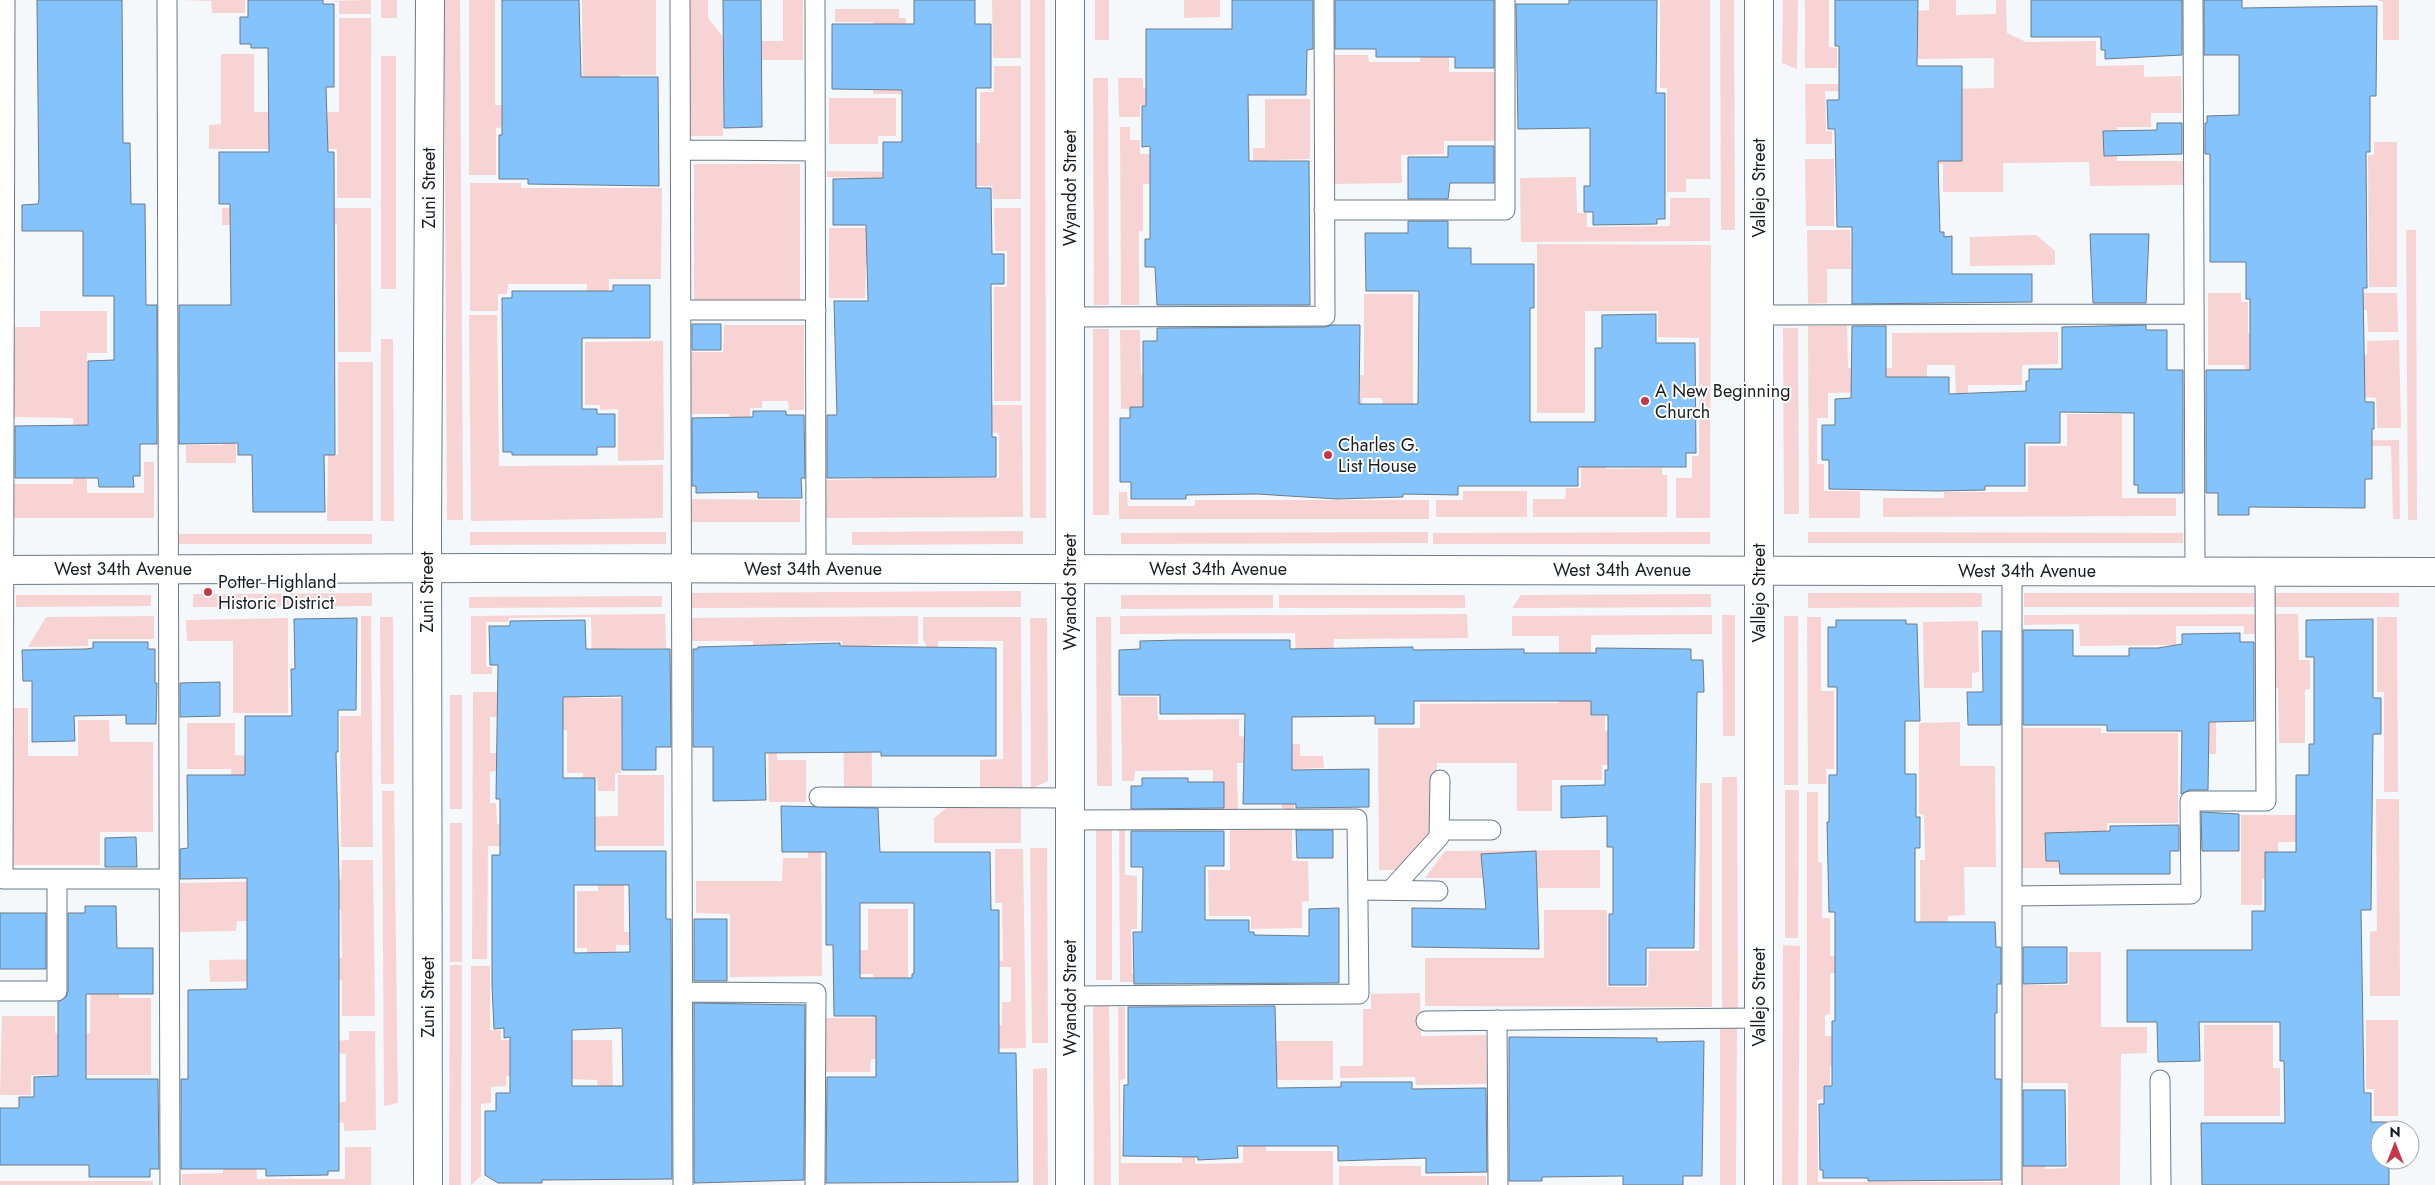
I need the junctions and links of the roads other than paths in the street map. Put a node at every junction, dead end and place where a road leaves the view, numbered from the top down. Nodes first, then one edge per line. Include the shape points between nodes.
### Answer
1 (5, 0) edge
2 (167, 0) edge
3 (430, 0) edge
4 (680, 0) edge
5 (815, 0) edge
6 (1070, 0) edge
7 (1324, 0) edge
8 (1505, 0) edge
9 (1759, 0) edge
10 (2193, 0) edge
11 (680, 150) junction
12 (815, 151) junction
13 (1324, 210) junction
14 (681, 310) junction
15 (816, 310) junction
16 (2194, 314) junction
17 (1759, 315) junction
18 (1070, 317) junction
19 (428, 568) junction
20 (681, 568) junction
21 (168, 569) junction
22 (816, 569) junction
23 (1070, 569) junction
24 (2, 570) edge
25 (1759, 571) junction
26 (2012, 571) junction
27 (2195, 571) junction
28 (2266, 571) junction
29 (2435, 572) edge
30 (1440, 780) dead end
31 (820, 797) dead end
32 (1070, 809) junction
33 (1439, 830) junction
34 (1491, 830) dead end
35 (169, 879) junction
36 (57, 880) junction
37 (1358, 890) junction
38 (1391, 890) junction
39 (1438, 891) dead end
40 (2012, 896) junction
41 (0, 991) edge
42 (683, 992) junction
43 (1070, 996) junction
44 (1759, 1018) junction
45 (1497, 1020) junction
46 (1426, 1021) dead end
47 (2160, 1080) dead end
48 (170, 1185) edge
49 (428, 1185) edge
50 (683, 1185) edge
51 (815, 1185) edge
52 (1070, 1185) edge
53 (1498, 1185) edge
54 (1759, 1185) edge
55 (2012, 1185) edge
56 (2161, 1185) edge

1 - 24 lane
2 - 21 lane
3 - 19 street, Zuni Street
4 - 11 lane
5 - 12 lane
6 - 18 street, Wyandot Street
7 - 13 lane
8 - 13 lane via 1505,210
9 - 17 street, Vallejo Street
10 - 16 lane
11 - 12 lane
11 - 14 lane
12 - 15 lane
13 - 18 lane via 1325,316
14 - 15 lane
14 - 20 lane
15 - 22 lane
16 - 17 lane
16 - 27 lane
17 - 25 street, Vallejo Street
18 - 23 street, Wyandot Street
19 - 20 street, West 34th Avenue
19 - 21 street, West 34th Avenue
19 - 49 street, Zuni Street
20 - 22 street, West 34th Avenue
20 - 42 lane
21 - 24 street, West 34th Avenue
21 - 35 lane
22 - 23 street, West 34th Avenue
23 - 25 street, West 34th Avenue
23 - 32 street, Wyandot Street
24 - 36 lane via 3,880
25 - 26 street, West 34th Avenue
25 - 44 street, Vallejo Street
26 - 27 street, West 34th Avenue
26 - 40 lane
27 - 28 street, West 34th Avenue
28 - 29 street, West 34th Avenue
28 - 40 lane via 2266,801 2190,801 2191,894
30 - 33 lane
31 - 32 lane
32 - 37 lane via 1357,819
32 - 43 street, Wyandot Street
33 - 34 lane
33 - 38 lane via 1439,837
35 - 36 lane
35 - 48 lane
36 - 41 lane via 57,991
37 - 38 lane
37 - 43 lane via 1360,994
38 - 39 lane
40 - 55 lane
42 - 50 lane
42 - 51 lane via 816,993
43 - 52 street, Wyandot Street
44 - 45 lane
44 - 54 street, Vallejo Street
45 - 46 lane
45 - 53 lane
47 - 56 lane

